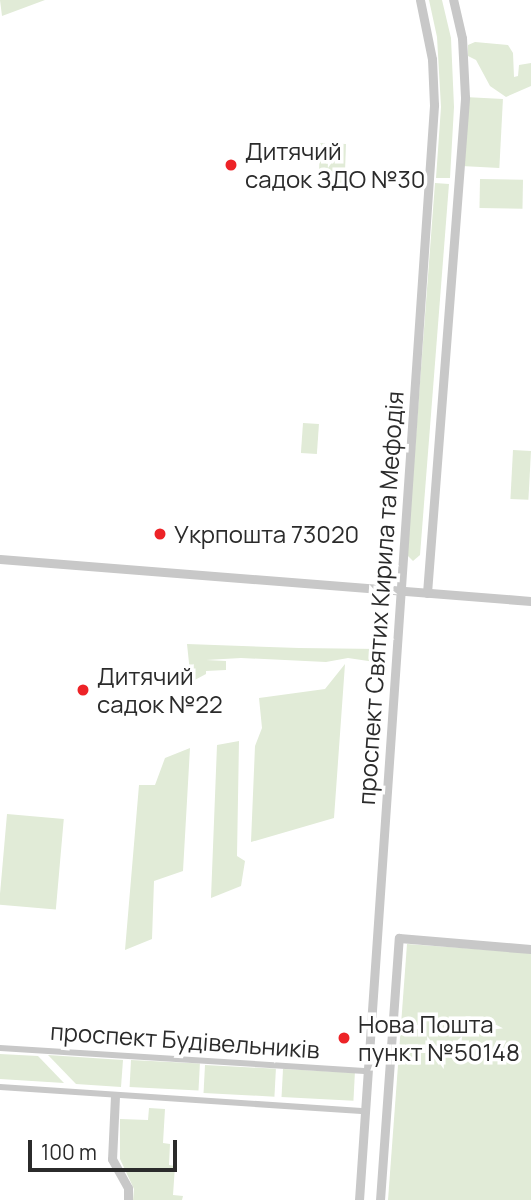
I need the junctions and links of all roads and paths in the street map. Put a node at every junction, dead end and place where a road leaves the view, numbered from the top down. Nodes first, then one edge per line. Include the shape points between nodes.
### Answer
1 (420, 0) edge
2 (453, 0) edge
3 (0, 559) edge
4 (398, 590) junction
5 (427, 593) junction
6 (531, 601) edge
7 (531, 948) edge
8 (0, 1048) edge
9 (368, 1071) junction
10 (0, 1087) edge
11 (115, 1096) junction
12 (365, 1111) junction
13 (128, 1200) edge
14 (359, 1200) edge
15 (380, 1200) edge

1 - 4 street, проспект Святих Кирила та Мефодія via 432,58 434,105
2 - 5 street, проспект Святих Кирила та Мефодія via 462,38 465,97
3 - 4 street
4 - 5 street
4 - 9 street, проспект Святих Кирила та Мефодія
5 - 6 street
7 - 15 street via 399,938
8 - 9 street, проспект Будівельників
9 - 12 street, проспект Святих Кирила та Мефодія
10 - 11 street
11 - 12 street
11 - 13 street via 112,1159 128,1188
12 - 14 street, проспект Святих Кирила та Мефодія

